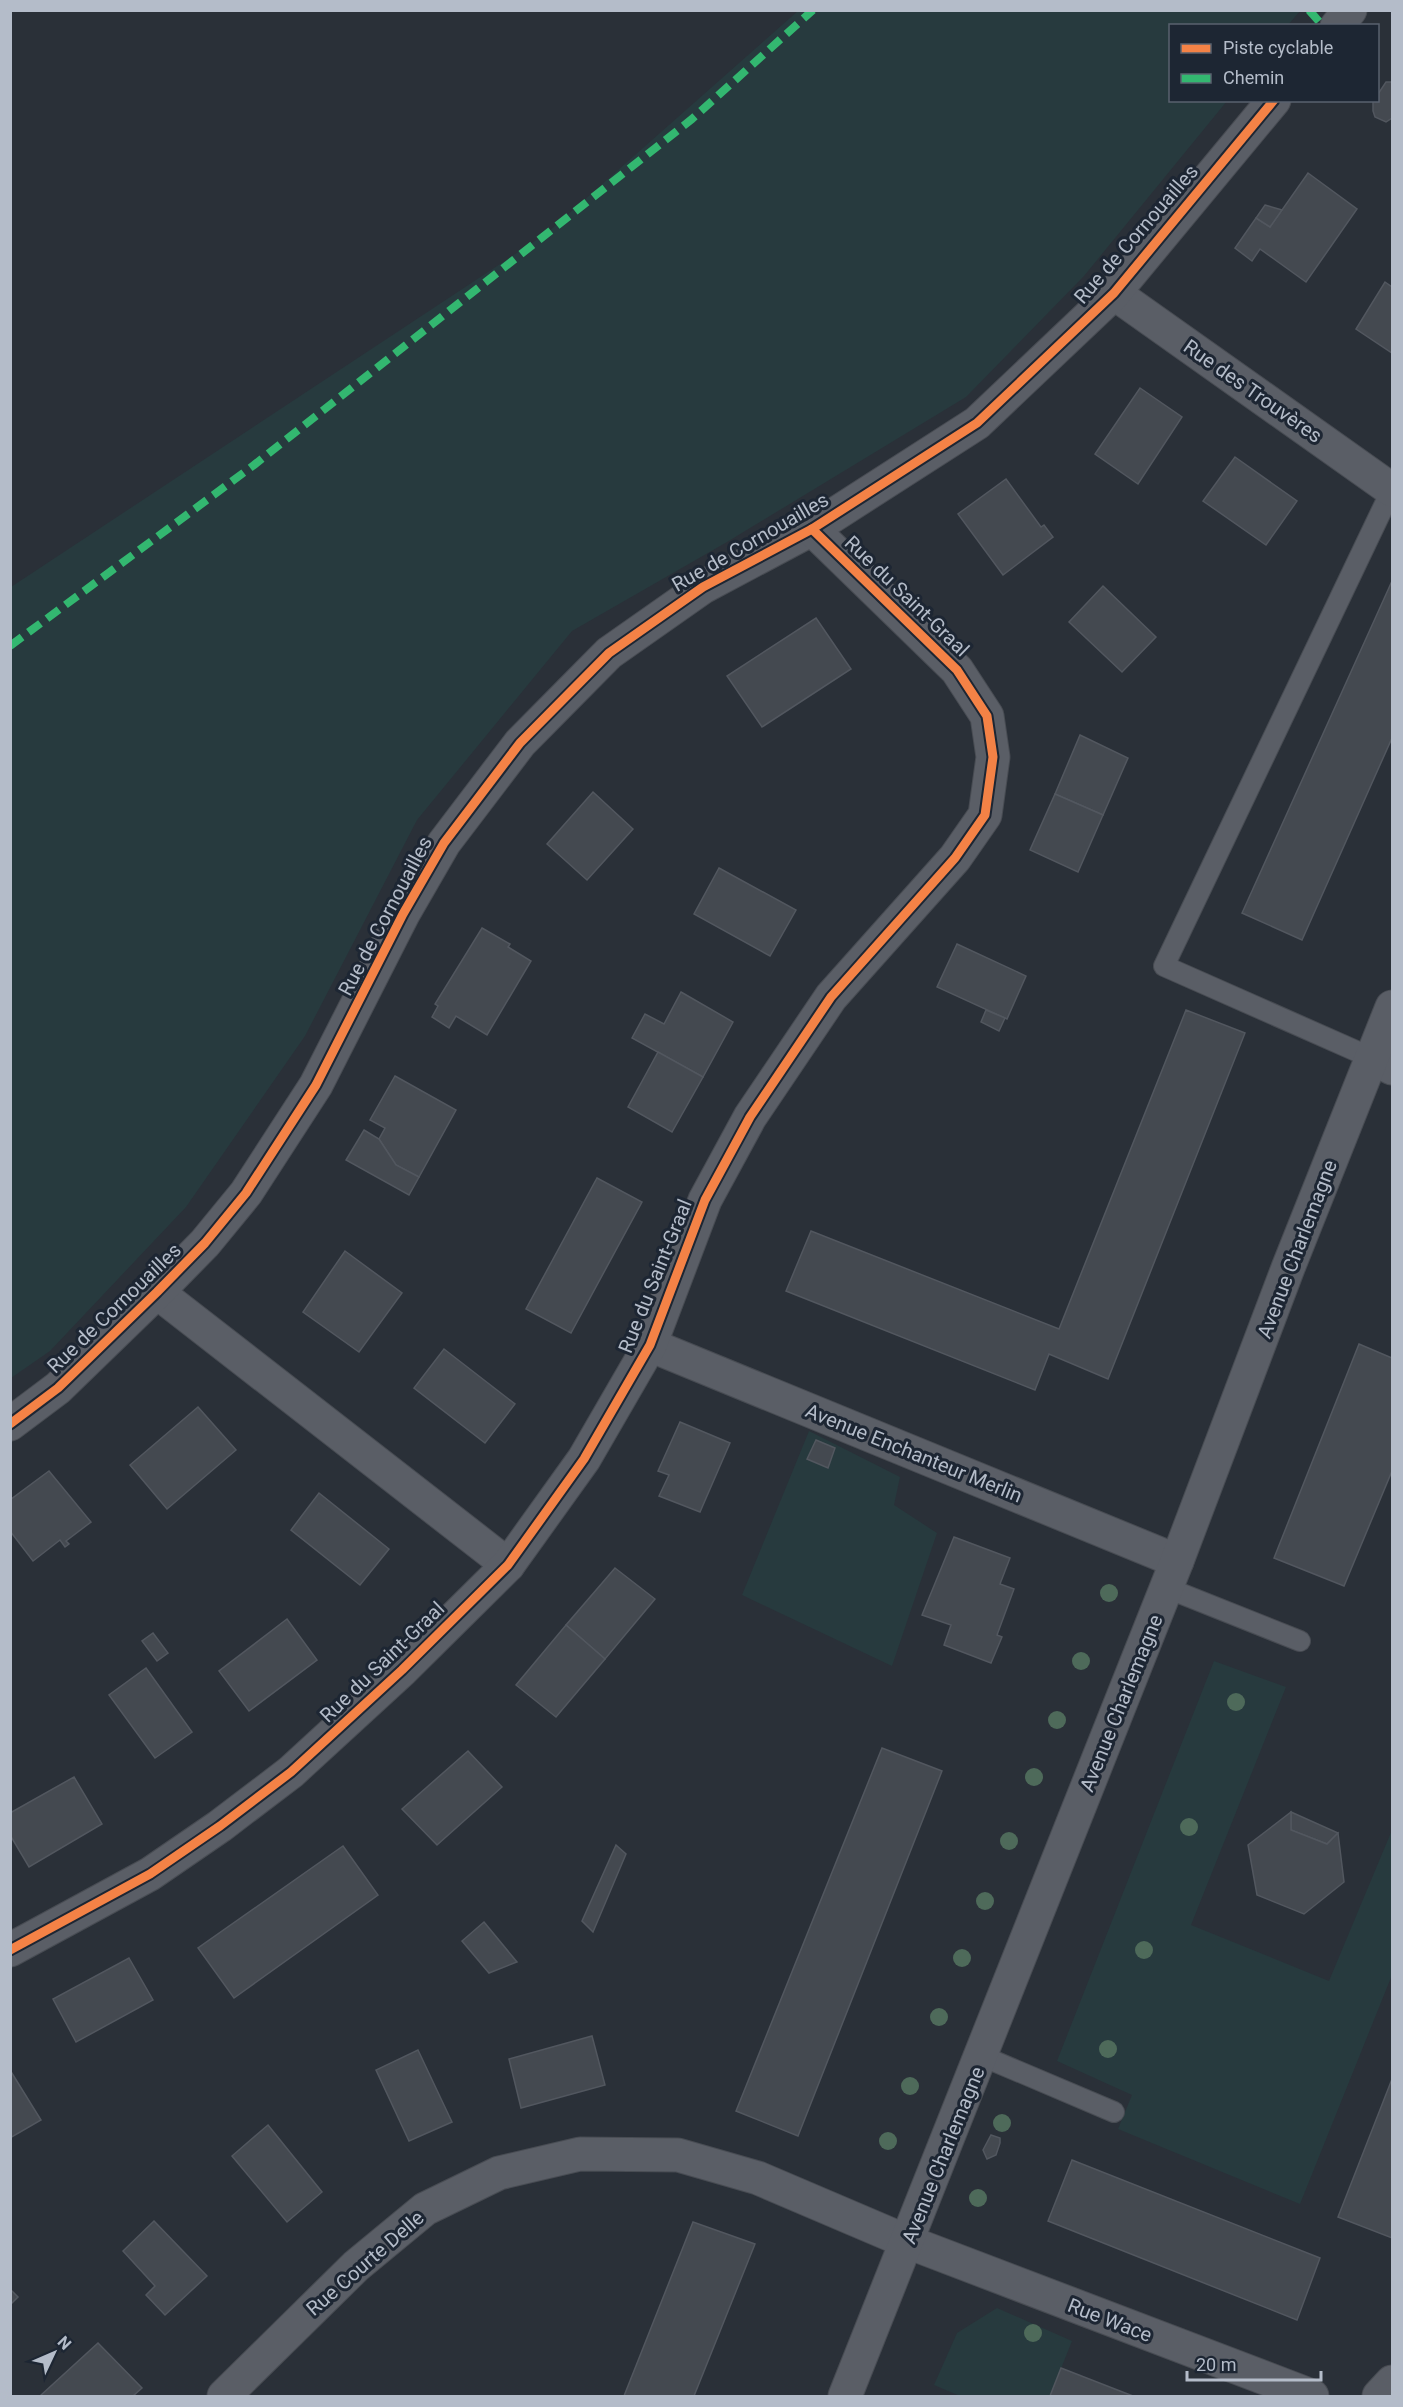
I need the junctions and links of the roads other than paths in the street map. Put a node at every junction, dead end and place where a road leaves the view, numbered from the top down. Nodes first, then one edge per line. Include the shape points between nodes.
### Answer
1 (1350, 10) edge
2 (1338, 24) edge
3 (1272, 102) edge
4 (1114, 293) junction
5 (1392, 489) edge
6 (812, 529) junction
7 (1392, 1007) edge
8 (1382, 1063) edge
9 (157, 1292) junction
10 (650, 1345) junction
11 (10, 1424) edge
12 (508, 1564) junction
13 (1172, 1575) junction
14 (1300, 1641) dead end
15 (10, 1950) edge
16 (982, 2056) junction
17 (1114, 2112) dead end
18 (908, 2242) junction
19 (1392, 2382) edge
20 (224, 2397) edge
21 (845, 2397) edge
22 (1312, 2397) edge
23 (1379, 2397) edge

1 - 2 street
3 - 4 street, Rue de Cornouailles
4 - 5 street, Rue des Trouvères
4 - 6 street, Rue de Cornouailles via 977,423
5 - 8 lane via 1164,966
6 - 9 street, Rue de Cornouailles via 704,587 609,653 520,743 444,843 403,914 316,1085 246,1193
6 - 10 street, Rue du Saint-Graal via 957,670 987,716 993,758 985,815 955,858 831,997 750,1117 705,1200
7 - 8 street, Avenue Charlemagne
8 - 13 street, Avenue Charlemagne via 1288,1268
9 - 11 street, Rue de Cornouailles via 58,1388
9 - 12 street
10 - 12 street, Rue du Saint-Graal via 584,1459
10 - 13 street, Avenue Enchanteur Merlin
12 - 15 street, Rue du Saint-Graal via 402,1670 282,1779 150,1874
13 - 14 lane
13 - 16 street, Avenue Charlemagne
16 - 17 lane
16 - 18 street, Avenue Charlemagne
18 - 20 street, Rue Courte Delle via 758,2178 678,2155 580,2154 500,2173 425,2209 356,2266
18 - 21 street, Avenue Charlemagne
18 - 22 street, Rue Wace
19 - 23 street

